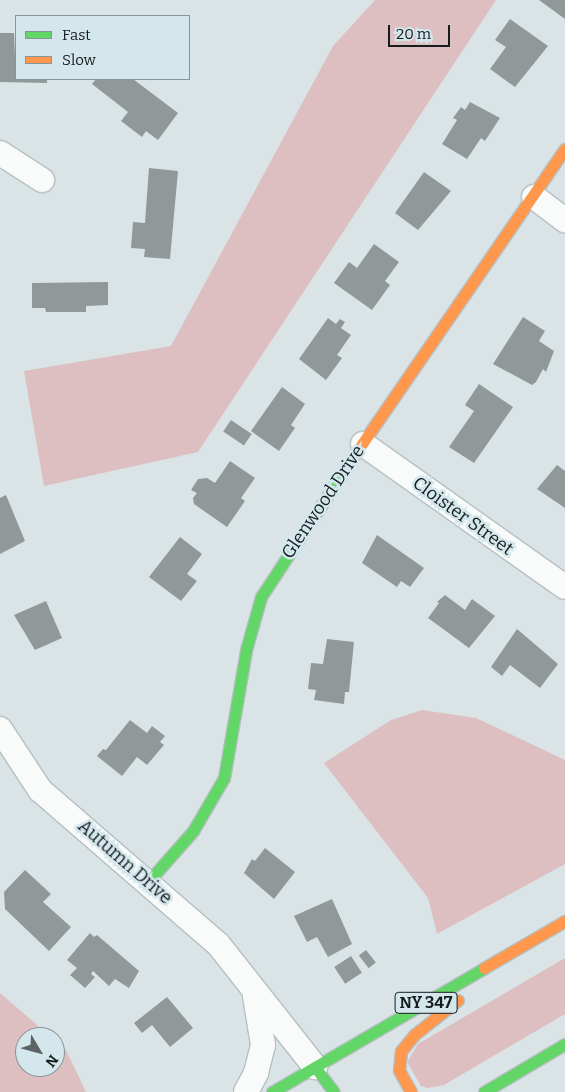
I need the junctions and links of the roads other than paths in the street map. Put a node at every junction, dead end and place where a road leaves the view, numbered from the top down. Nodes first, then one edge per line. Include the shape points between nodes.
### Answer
1 (565, 149) edge
2 (0, 153) edge
3 (42, 180) dead end
4 (534, 197) junction
5 (565, 220) edge
6 (362, 444) junction
7 (565, 587) edge
8 (0, 729) edge
9 (148, 882) junction
10 (565, 921) edge
11 (536, 938) junction
12 (254, 992) junction
13 (565, 1044) edge
14 (315, 1067) junction
15 (516, 1072) junction
16 (246, 1092) edge
17 (272, 1092) edge
18 (334, 1092) edge
19 (411, 1092) edge
20 (484, 1092) edge
21 (505, 1092) edge

1 - 4 main road, Glenwood Drive
2 - 3 street
4 - 5 street
4 - 6 main road, Glenwood Drive via 470,284
6 - 7 street, Cloister Street
6 - 9 main road, Glenwood Drive via 261,597 246,650 224,778 193,831
8 - 9 street, Autumn Drive via 40,790
9 - 12 street, Autumn Drive via 218,944
10 - 11 main road, NY 347
11 - 14 main road, NY 347
11 - 19 main road via 406,1043 399,1059 399,1070
12 - 14 street, Autumn Drive
12 - 16 street, Autumn Drive via 263,1045 258,1067
13 - 15 main road
14 - 17 main road, NY 347
14 - 18 main road
15 - 20 main road
15 - 21 main road

